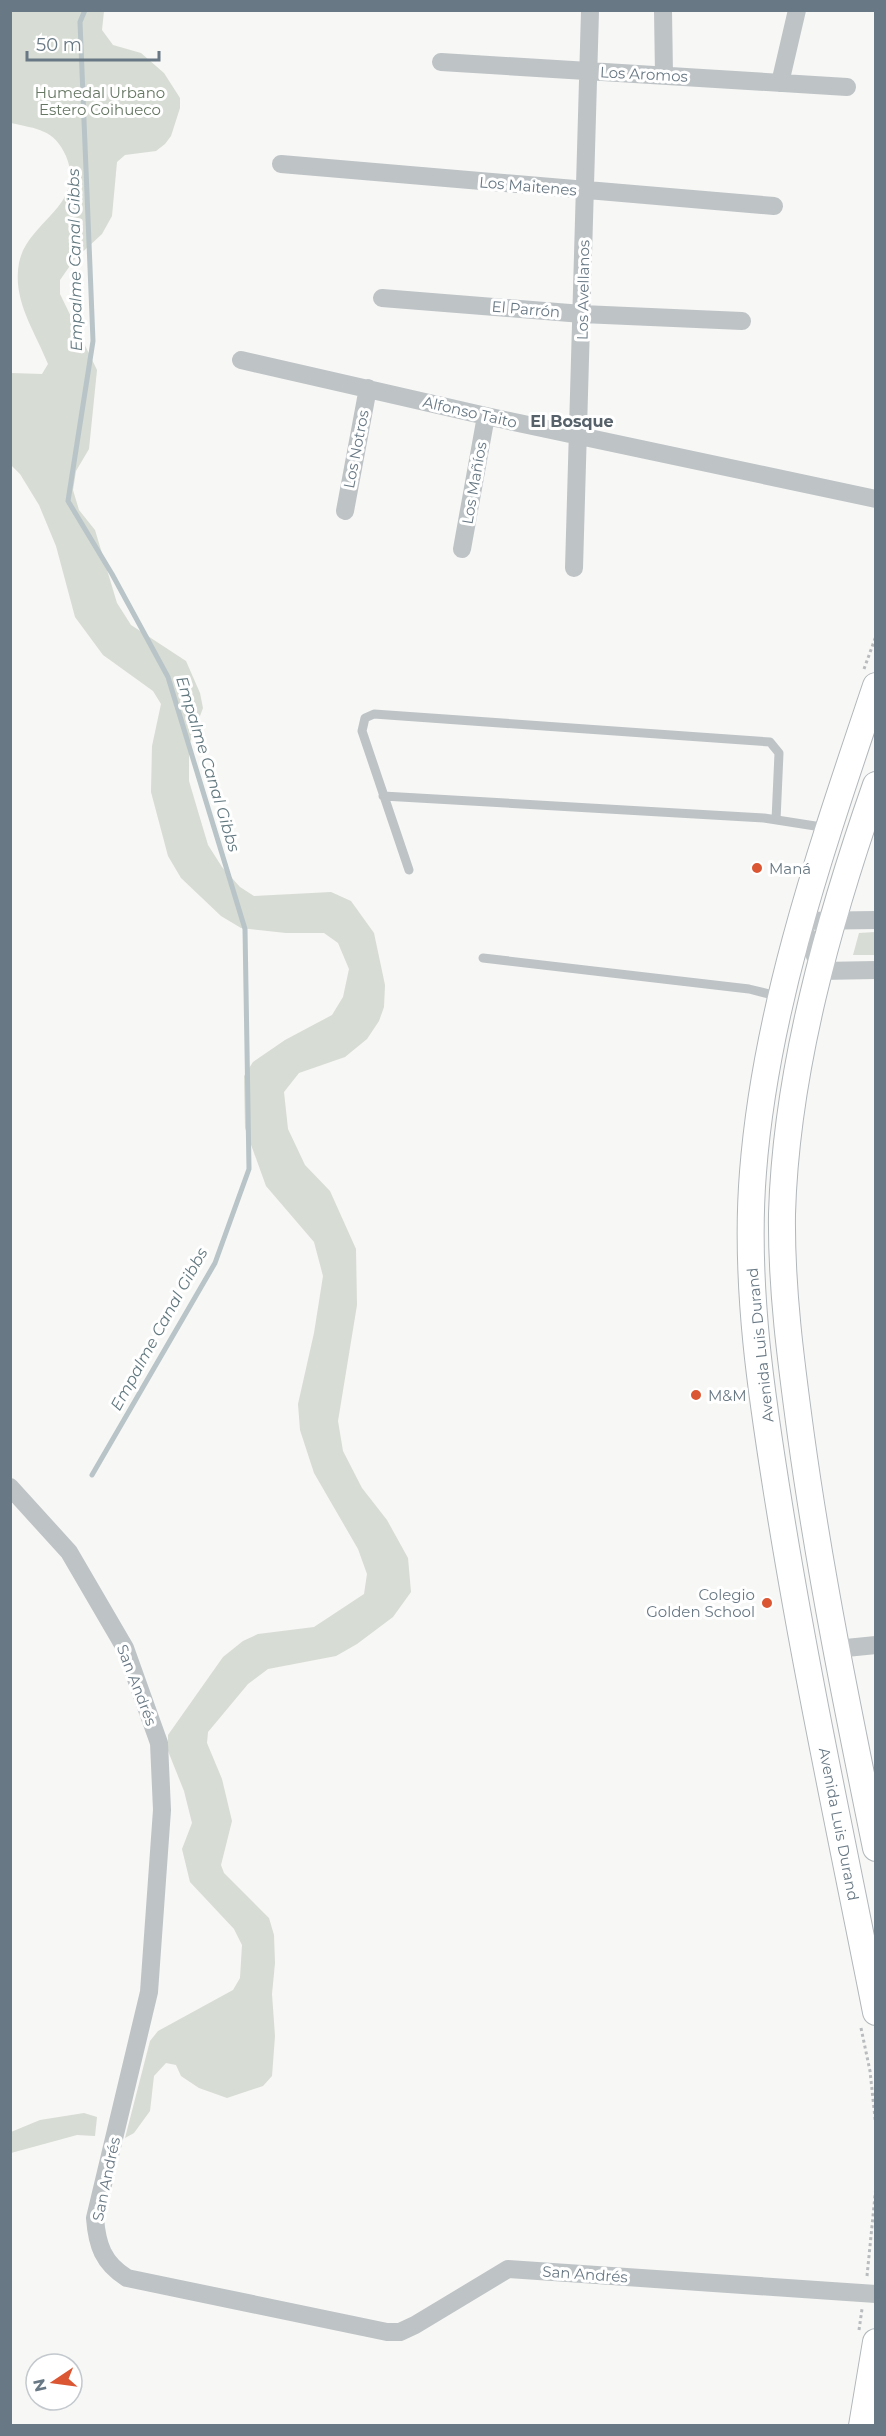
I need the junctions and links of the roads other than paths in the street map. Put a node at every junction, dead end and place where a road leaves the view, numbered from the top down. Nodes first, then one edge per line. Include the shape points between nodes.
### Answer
1 (663, 10) edge
2 (797, 10) edge
3 (590, 11) edge
4 (441, 62) dead end
5 (589, 71) junction
6 (664, 75) junction
7 (780, 83) junction
8 (847, 87) dead end
9 (281, 164) dead end
10 (585, 191) junction
11 (774, 206) dead end
12 (382, 298) dead end
13 (582, 314) junction
14 (742, 321) dead end
15 (242, 360) dead end
16 (368, 388) junction
17 (486, 416) junction
18 (579, 436) junction
19 (876, 499) edge
20 (345, 511) dead end
21 (462, 549) dead end
22 (574, 568) dead end
23 (876, 686) edge
24 (876, 784) edge
25 (383, 796) junction
26 (776, 819) junction
27 (828, 828) junction
28 (409, 870) dead end
29 (876, 920) edge
30 (801, 921) junction
31 (834, 921) junction
32 (483, 958) dead end
33 (876, 970) edge
34 (821, 971) junction
35 (782, 997) junction
36 (10, 1487) edge
37 (876, 1645) edge
38 (836, 1649) junction
39 (876, 1848) edge
40 (876, 2012) edge
41 (876, 2294) edge
42 (876, 2342) edge
43 (868, 2403) edge

1 - 6 street
2 - 7 street
3 - 5 street, Los Avellanos
4 - 5 street, Los Aromos
5 - 6 street, Los Aromos
5 - 10 street, Los Avellanos
6 - 7 street, Los Aromos
7 - 8 street, Los Aromos
9 - 10 street, Los Maitenes
10 - 11 street, Los Maitenes
10 - 13 street, Los Avellanos
12 - 13 street, El Parrón
13 - 14 street, El Parrón
13 - 18 street, Los Avellanos
15 - 16 street, Alfonso Taito
16 - 17 street, Alfonso Taito
16 - 20 street, Los Notros
17 - 18 street, Alfonso Taito
17 - 21 street, Los Mañíos
18 - 19 street, Alfonso Taito
18 - 22 street, Los Avellanos
23 - 27 street, Avenida Luis Durand
24 - 31 street, Avenida Luis Durand
25 - 26 lane
25 - 26 lane via 362,730 365,718 374,714 770,742 779,753
25 - 28 lane
26 - 27 lane
27 - 30 street, Avenida Luis Durand
29 - 31 street
30 - 31 street
30 - 34 street
30 - 35 street, Avenida Luis Durand
31 - 34 street, Avenida Luis Durand
32 - 35 lane via 749,989
33 - 34 street
34 - 38 street, Avenida Luis Durand via 788,1139 782,1250 798,1414
35 - 40 street, Avenida Luis Durand via 761,1096 753,1174 754,1308 792,1584
36 - 41 street, San Andrés via 69,1552 125,1648 159,1743 162,1810 149,1992 94,2218 100,2248 114,2270 127,2278 387,2332 400,2332 415,2325 508,2269
37 - 38 street
38 - 39 street, Avenida Luis Durand
42 - 43 street

